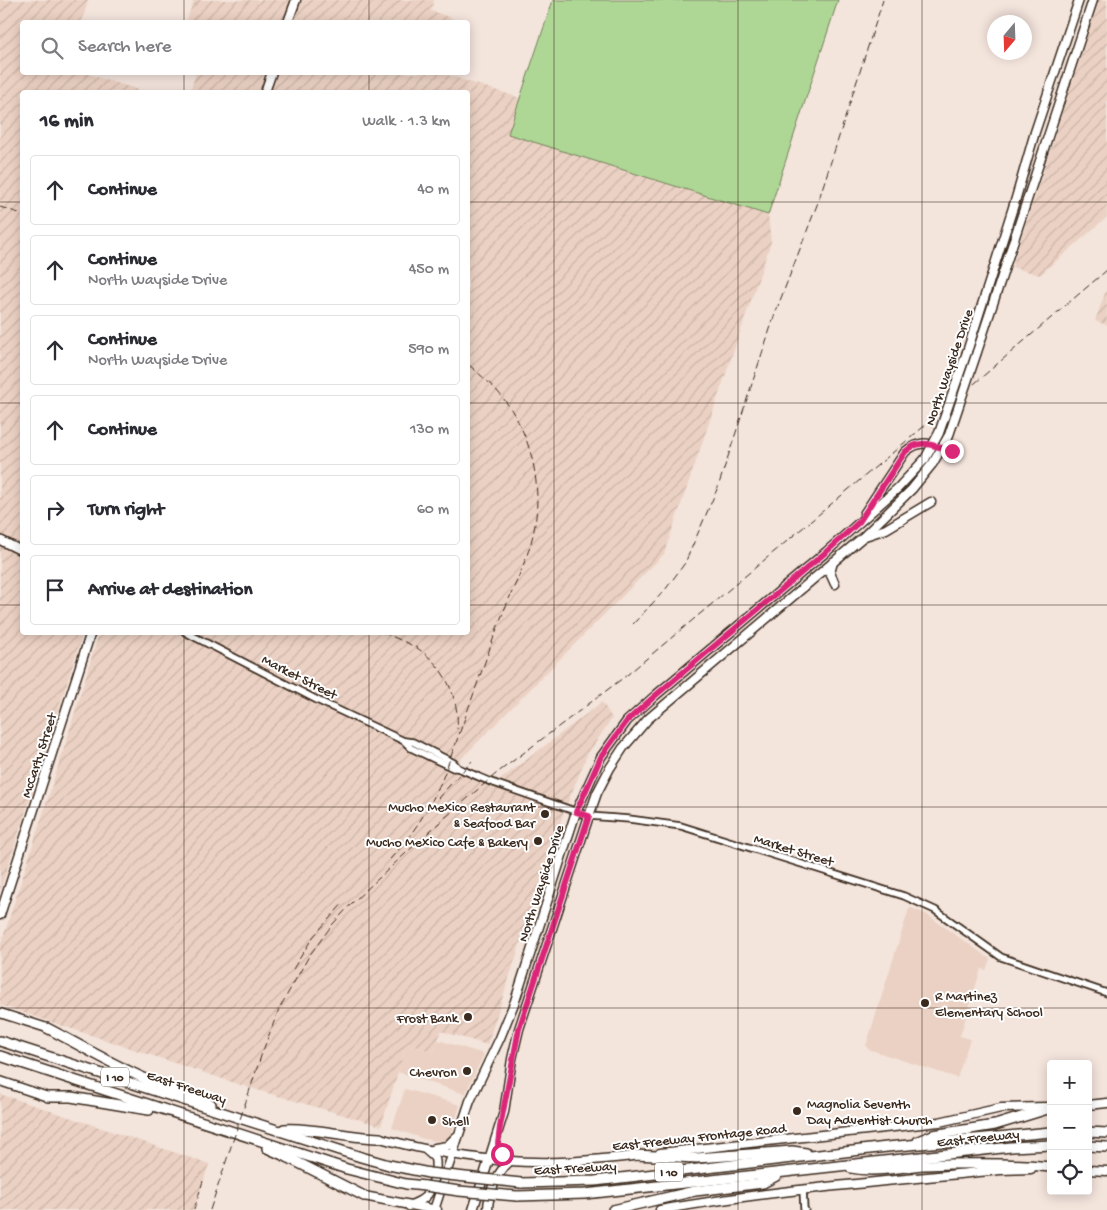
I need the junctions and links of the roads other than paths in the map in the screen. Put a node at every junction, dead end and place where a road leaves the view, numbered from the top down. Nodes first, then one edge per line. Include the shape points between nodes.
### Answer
1 (296, 0) edge
2 (1079, 0) edge
3 (1094, 0) edge
4 (289, 20) edge
5 (271, 75) edge
6 (267, 90) edge
7 (952, 451) dead end
8 (931, 502) dead end
9 (859, 522) junction
10 (863, 537) junction
11 (0, 540) edge
12 (20, 550) edge
13 (833, 562) junction
14 (835, 584) dead end
15 (90, 635) edge
16 (191, 635) edge
17 (576, 812) junction
18 (589, 816) junction
19 (0, 915) edge
20 (1107, 993) edge
21 (1, 1013) edge
22 (46, 1028) joint
23 (1, 1041) edge
24 (0, 1056) edge
25 (0, 1081) edge
26 (48, 1097) joint
27 (1107, 1103) edge
28 (1092, 1105) edge
29 (1047, 1107) edge
30 (1047, 1108) edge
31 (228, 1114) junction
32 (199, 1122) junction
33 (214, 1126) junction
34 (500, 1127) junction
35 (279, 1130) junction
36 (1047, 1132) edge
37 (1092, 1132) edge
38 (459, 1133) junction
39 (1107, 1133) edge
40 (380, 1138) joint
41 (910, 1145) junction
42 (1047, 1145) edge
43 (1092, 1146) edge
44 (1107, 1147) edge
45 (423, 1149) junction
46 (452, 1154) junction
47 (635, 1155) junction
48 (816, 1155) junction
49 (490, 1158) junction
50 (511, 1160) junction
51 (841, 1166) junction
52 (1047, 1168) edge
53 (1047, 1168) edge
54 (1092, 1170) edge
55 (1107, 1171) edge
56 (783, 1173) junction
57 (803, 1189) junction
58 (364, 1196) joint
59 (409, 1206) junction
60 (419, 1210) edge
61 (435, 1210) edge
62 (473, 1210) edge
63 (488, 1210) edge
64 (613, 1210) edge
65 (660, 1210) edge
66 (805, 1210) edge

1 - 4 main road
2 - 9 main road, North Wayside Drive, bridge via 939,432 925,459
3 - 10 main road, North Wayside Drive, bridge via 949,435 933,463 912,489
5 - 6 main road
7 - 9 main road via 925,443 912,445
8 - 10 main road via 883,530
9 - 17 main road, North Wayside Drive via 627,721 601,757
10 - 13 main road, North Wayside Drive
11 - 12 main road
13 - 14 main road via 830,572
13 - 18 main road, North Wayside Drive via 648,719 610,768
15 - 19 main road, McCarty Street
16 - 17 street, Market Street via 319,701 404,741 413,742 458,768
17 - 18 street, Market Street
17 - 38 main road, North Wayside Drive via 515,1001
18 - 20 street, Market Street via 680,826 904,896 936,910 1001,957
18 - 34 main road, North Wayside Drive via 519,1029
21 - 22 main road
22 - 31 highway via 131,1072 201,1098
23 - 31 highway, East Freeway / I 10
24 - 32 highway, East Freeway / I 10
25 - 26 main road
26 - 32 highway via 71,1097
27 - 28 main road
29 - 47 main road, East Freeway Frontage Road via 1001,1108 939,1122
30 - 41 highway via 994,1125 933,1135
31 - 35 highway, East Freeway / I 10
32 - 33 highway, East Freeway / I 10
33 - 56 highway, East Freeway / I 10, bridge via 347,1169 406,1184 517,1196 585,1194
33 - 58 highway via 287,1157
34 - 49 main road, North Wayside Drive
34 - 50 main road via 499,1149
35 - 40 highway via 295,1128
35 - 48 highway, East Freeway / I 10, bridge via 389,1165 429,1173 522,1183 595,1181
36 - 41 highway, East Freeway / I 10
37 - 39 highway
38 - 45 main road via 447,1146
38 - 46 main road, North Wayside Drive
40 - 45 main road, East Freeway Frontage Road
41 - 48 highway, East Freeway / I 10
42 - 51 highway, East Freeway / I 10
43 - 44 highway
45 - 46 main road, East Freeway Frontage Road
45 - 59 main road via 436,1158 436,1166 426,1196
46 - 49 main road, East Freeway Frontage Road
46 - 61 main road, North Wayside Drive
47 - 48 highway via 697,1158 792,1151
47 - 50 main road, East Freeway Frontage Road via 560,1162
49 - 50 main road, East Freeway Frontage Road
49 - 62 main road, North Wayside Drive
50 - 63 main road via 503,1166 497,1178
51 - 52 highway via 866,1171 943,1165 1002,1164
51 - 56 highway, East Freeway / I 10
53 - 57 main road
54 - 55 main road
56 - 64 highway via 763,1183 695,1191
57 - 65 main road
57 - 66 street
58 - 59 main road
59 - 60 main road
59 - 61 main road

